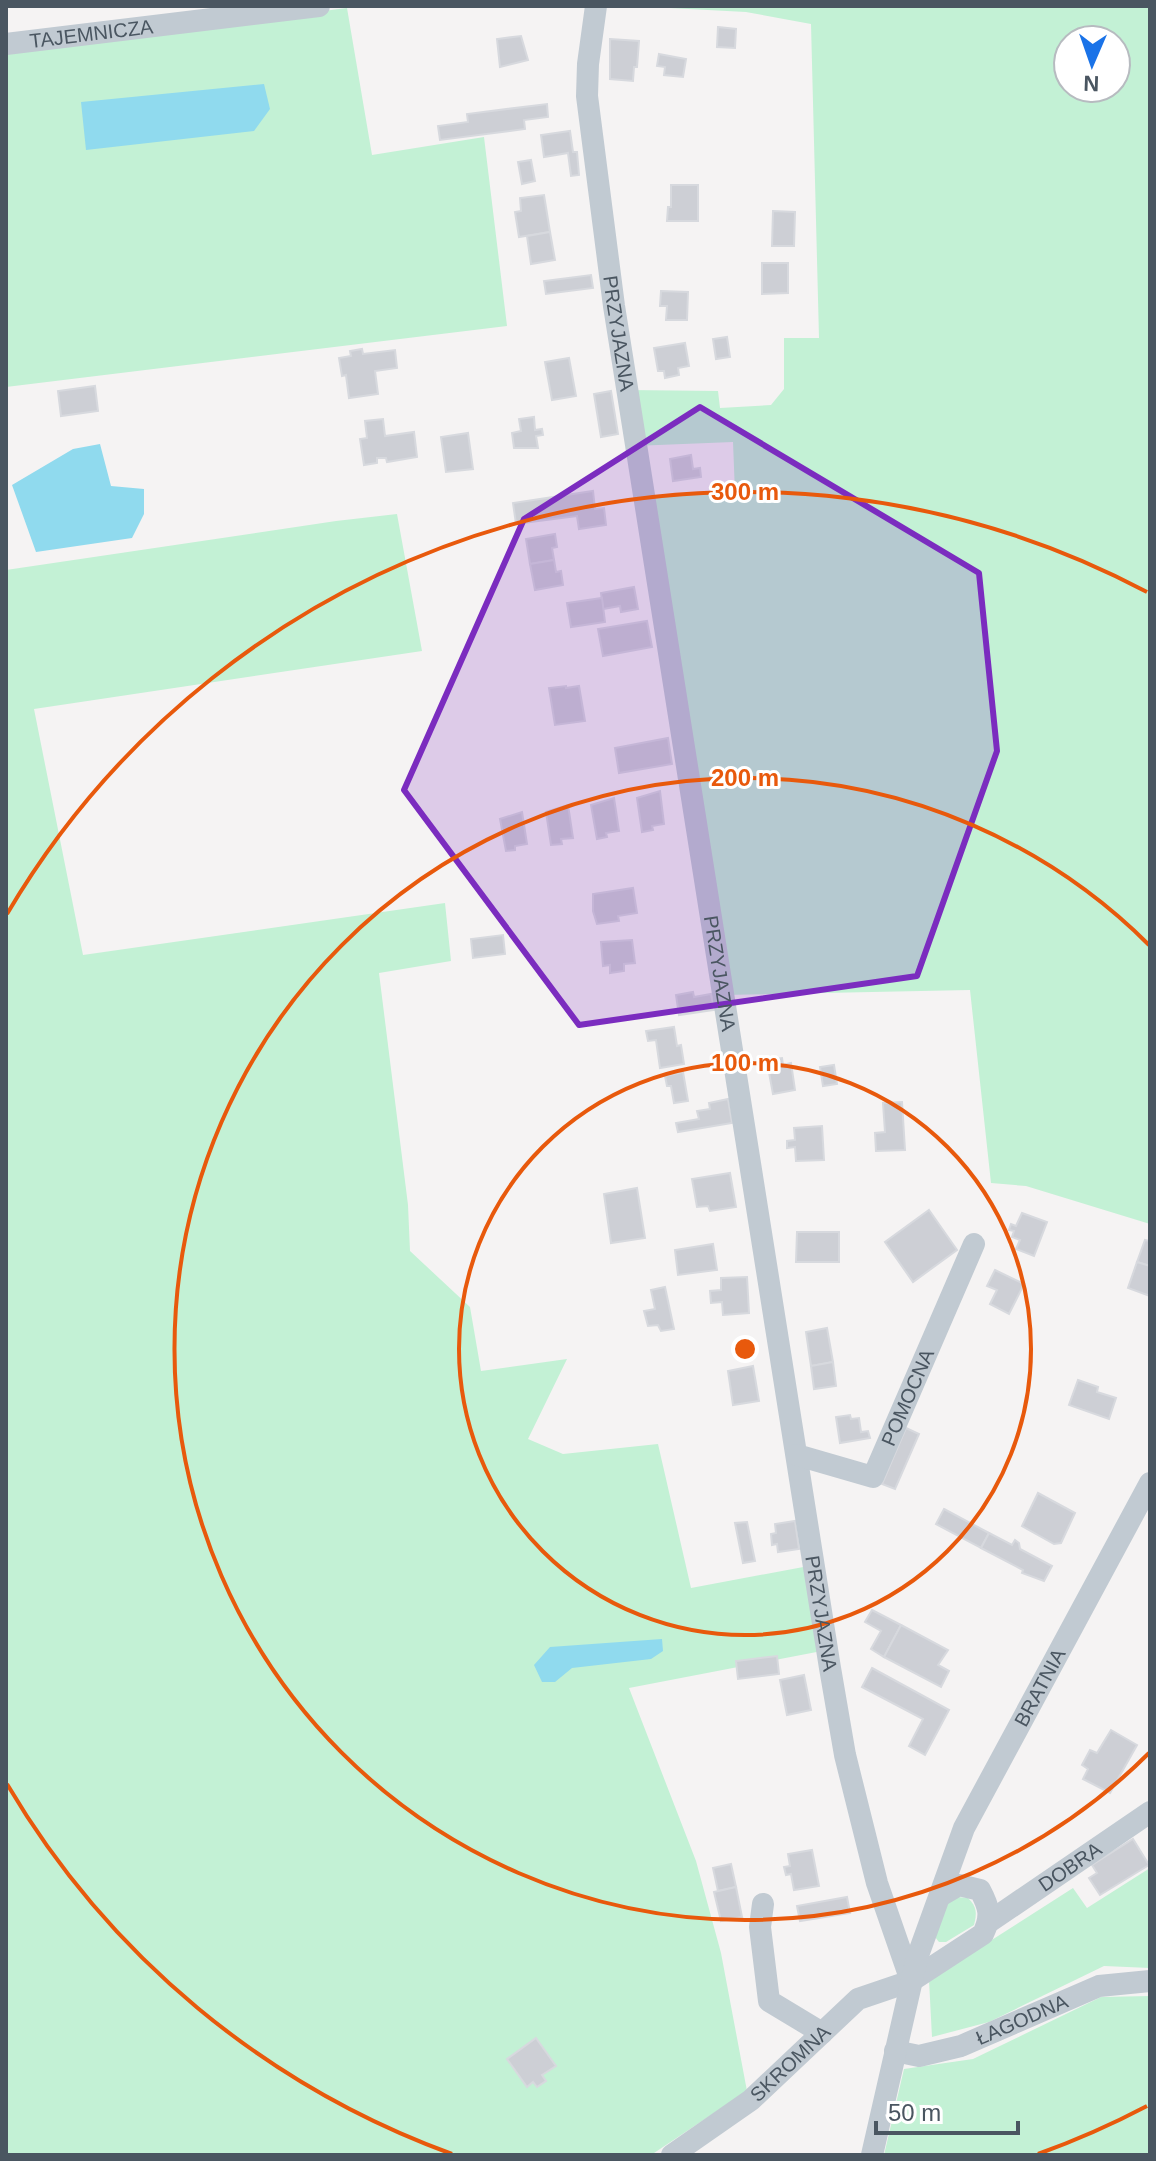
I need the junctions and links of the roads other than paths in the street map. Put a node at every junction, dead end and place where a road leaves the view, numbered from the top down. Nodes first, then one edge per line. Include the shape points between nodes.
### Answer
1 (319, 6) edge
2 (596, 6) edge
3 (6, 44) edge
4 (974, 1244) dead end
5 (797, 1455) junction
6 (1150, 1483) edge
7 (1150, 1812) edge
8 (940, 1896) junction
9 (763, 1904) dead end
10 (989, 1922) junction
11 (911, 1981) junction
12 (1150, 1981) edge
13 (822, 2033) junction
14 (895, 2051) junction
15 (672, 2155) edge
16 (872, 2155) edge

1 - 3 street, TAJEMNICZA
2 - 5 street, PRZYJAZNA via 587,96 614,306
4 - 5 street, POMOCNA via 873,1477
5 - 11 street, PRZYJAZNA via 845,1755 877,1883
6 - 8 street, BRATNIA via 964,1828
7 - 10 street, DOBRA
8 - 10 street via 959,1885 980,1890 990,1909
8 - 11 street, BRATNIA
9 - 13 street via 760,1927 769,2001
10 - 11 street, DOBRA via 983,1934
11 - 13 street, SKROMNA via 858,1999
11 - 14 street, BRATNIA
12 - 14 street, ŁAGODNA via 1099,1986 961,2046 919,2056
13 - 15 street, SKROMNA via 751,2100
14 - 16 street, BRATNIA

